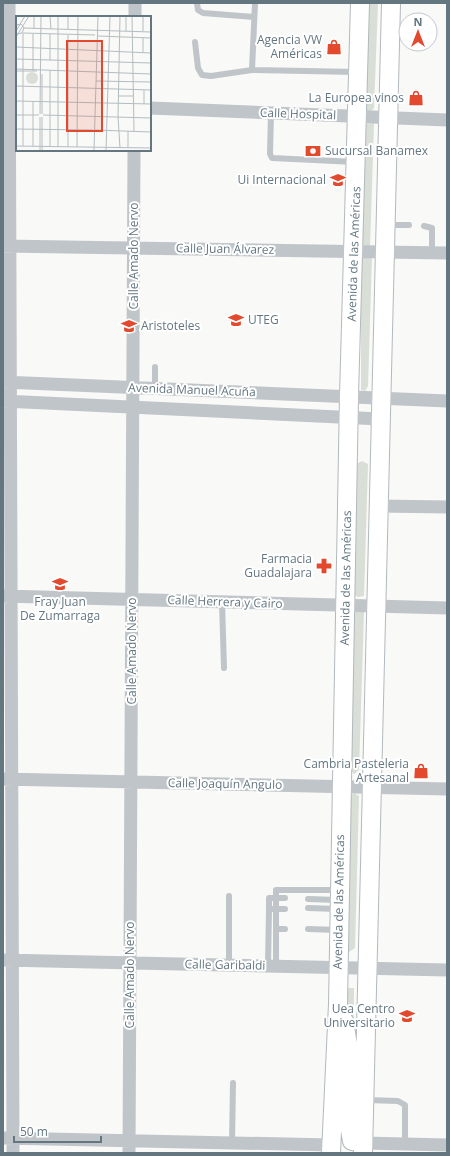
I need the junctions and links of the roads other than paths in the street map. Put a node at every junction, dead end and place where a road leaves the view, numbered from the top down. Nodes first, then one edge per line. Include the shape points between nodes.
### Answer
1 (9, 3) edge
2 (135, 3) edge
3 (197, 3) edge
4 (255, 3) edge
5 (360, 3) edge
6 (391, 3) edge
7 (135, 16) edge
8 (254, 17) junction
9 (195, 42) dead end
10 (252, 70) junction
11 (359, 72) junction
12 (10, 102) edge
13 (151, 108) edge
14 (271, 113) junction
15 (358, 116) junction
16 (388, 117) junction
17 (447, 120) edge
18 (134, 151) edge
19 (356, 162) junction
20 (386, 225) junction
21 (409, 225) dead end
22 (424, 226) dead end
23 (7, 246) edge
24 (134, 248) junction
25 (353, 251) junction
26 (386, 252) junction
27 (432, 253) junction
28 (447, 253) edge
29 (155, 367) dead end
30 (7, 382) edge
31 (133, 387) junction
32 (155, 389) junction
33 (349, 396) junction
34 (381, 398) junction
35 (447, 401) edge
36 (7, 402) edge
37 (132, 408) junction
38 (349, 417) junction
39 (380, 418) junction
40 (379, 506) junction
41 (447, 507) edge
42 (7, 596) edge
43 (132, 600) junction
44 (222, 602) junction
45 (346, 606) junction
46 (376, 606) junction
47 (447, 608) edge
48 (224, 668) dead end
49 (7, 779) edge
50 (131, 782) junction
51 (341, 787) junction
52 (371, 787) junction
53 (447, 789) edge
54 (229, 896) dead end
55 (276, 898) junction
56 (285, 898) dead end
57 (308, 899) dead end
58 (339, 900) junction
59 (308, 908) dead end
60 (269, 909) junction
61 (276, 909) junction
62 (285, 909) dead end
63 (276, 929) junction
64 (285, 929) dead end
65 (308, 929) dead end
66 (338, 930) junction
67 (8, 960) edge
68 (130, 963) junction
69 (229, 965) junction
70 (272, 966) junction
71 (337, 968) junction
72 (367, 968) junction
73 (447, 970) edge
74 (338, 1004) junction
75 (233, 1083) dead end
76 (364, 1100) junction
77 (8, 1138) edge
78 (232, 1143) junction
79 (406, 1144) junction
80 (447, 1145) edge
81 (129, 1147) edge
82 (363, 1148) edge
83 (331, 1149) edge
84 (13, 1153) edge

1 - 12 street
2 - 7 street
3 - 8 lane via 198,10 203,13
4 - 8 lane
5 - 11 main road, Avenida de las Américas
6 - 16 main road
8 - 10 lane
9 - 10 lane via 198,68 202,75
10 - 11 lane
11 - 15 main road, Avenida de las Américas
12 - 23 street
13 - 14 street, Calle Hospital
14 - 15 street, Calle Hospital
14 - 19 lane via 272,158
15 - 16 street, Calle Hospital
15 - 19 main road, Avenida de las Américas
16 - 17 street, Calle Hospital
16 - 20 main road
18 - 24 street, Calle Amado Nervo
19 - 25 main road, Avenida de las Américas
20 - 21 lane
20 - 26 main road
22 - 27 lane via 432,228
23 - 24 street, Calle Juan Álvarez
23 - 30 street
24 - 25 street, Calle Juan Álvarez
24 - 31 street, Calle Amado Nervo
25 - 26 street, Calle Juan Álvarez
25 - 33 main road, Avenida de las Américas
26 - 27 street, Calle Juan Álvarez
26 - 34 main road
27 - 28 street, Calle Juan Álvarez
29 - 32 lane
30 - 31 street, Avenida Manuel Acuña
30 - 36 street
31 - 32 street, Avenida Manuel Acuña
31 - 37 street, Calle Amado Nervo
32 - 33 street, Avenida Manuel Acuña
33 - 34 street, Avenida Manuel Acuña
33 - 38 main road, Avenida de las Américas
34 - 35 street, Avenida Manuel Acuña
34 - 39 main road
36 - 37 street, Avenida Manuel Acuña
36 - 42 street
37 - 38 street, Avenida Manuel Acuña
37 - 43 street, Calle Amado Nervo
38 - 39 street, Avenida Manuel Acuña
38 - 45 main road, Avenida de las Américas
39 - 40 main road
40 - 41 street
40 - 46 main road
42 - 43 street, Calle Herrera y Cairo
42 - 49 street
43 - 44 street, Calle Herrera y Cairo
43 - 50 street, Calle Amado Nervo
44 - 45 street, Calle Herrera y Cairo
44 - 48 lane
45 - 46 street, Calle Herrera y Cairo
45 - 51 main road, Avenida de las Américas
46 - 47 street, Calle Herrera y Cairo
46 - 52 main road
49 - 50 street, Calle Joaquín Angulo
49 - 67 street
50 - 51 street, Calle Joaquín Angulo
50 - 68 street, Calle Amado Nervo
51 - 52 street, Calle Joaquín Angulo
51 - 58 main road, Avenida de las Américas
52 - 53 street, Calle Joaquín Angulo
52 - 72 main road
54 - 69 lane
55 - 56 lane
55 - 58 lane via 277,889
55 - 60 lane via 269,898
55 - 61 lane
57 - 58 lane
58 - 59 lane
58 - 66 main road, Avenida de las Américas
60 - 61 lane
60 - 70 lane
61 - 62 lane
61 - 63 lane
63 - 64 lane
63 - 70 lane
65 - 66 lane
66 - 71 main road, Avenida de las Américas
67 - 68 street, Calle Garibaldi
67 - 77 street
68 - 69 street, Calle Garibaldi
68 - 81 street, Calle Amado Nervo
69 - 70 street, Calle Garibaldi
70 - 71 street, Calle Garibaldi
71 - 72 street, Calle Garibaldi
71 - 74 main road, Avenida de las Américas
72 - 73 street, Calle Garibaldi
72 - 76 main road
74 - 82 main road via 345,1024 349,1051 350,1130 352,1141
74 - 83 main road, Avenida de las Américas
75 - 78 lane
76 - 79 lane via 398,1101 405,1105
76 - 82 main road
77 - 81 street
77 - 84 street
78 - 81 street
78 - 83 street
79 - 80 street
79 - 82 street

